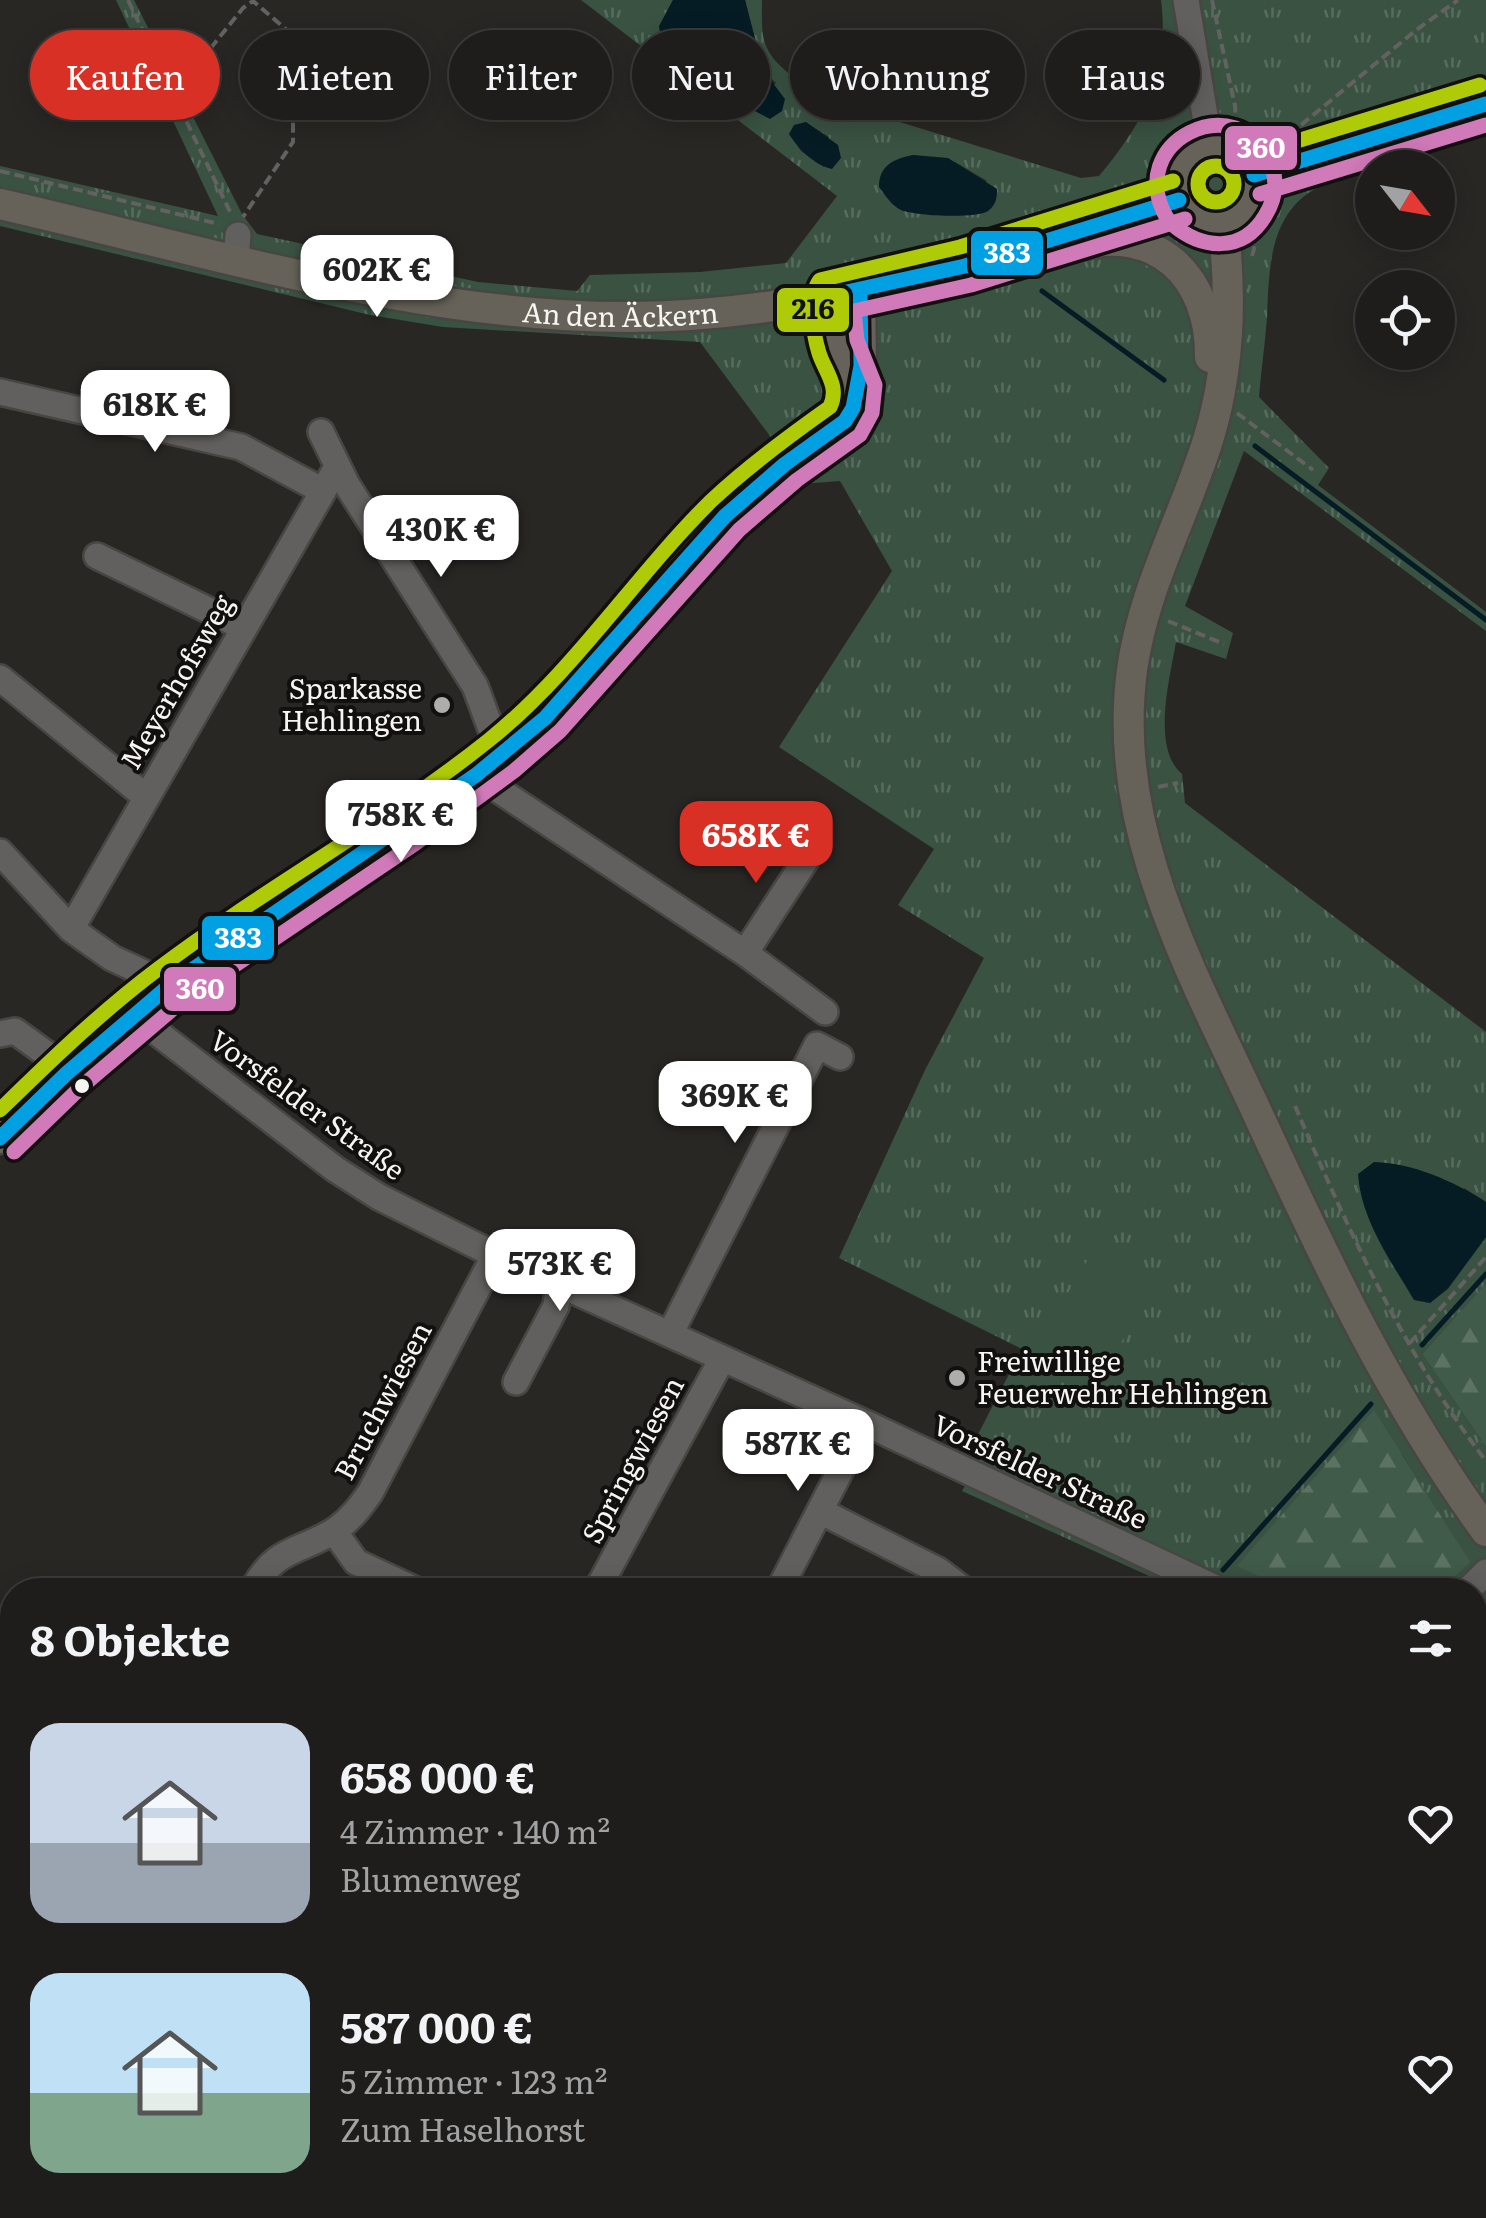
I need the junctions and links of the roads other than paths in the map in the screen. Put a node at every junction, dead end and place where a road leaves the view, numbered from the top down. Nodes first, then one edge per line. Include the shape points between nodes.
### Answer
1 (1186, 0) edge
2 (1486, 104) edge
3 (1208, 136) junction
4 (1267, 163) junction
5 (1168, 203) junction
6 (0, 204) edge
7 (1223, 224) junction
8 (960, 279) junction
9 (846, 293) junction
10 (765, 307) junction
11 (822, 341) junction
12 (855, 384) junction
13 (0, 392) edge
14 (321, 432) dead end
15 (1207, 443) junction
16 (337, 467) junction
17 (322, 490) junction
18 (97, 556) dead end
19 (243, 627) junction
20 (0, 678) edge
21 (501, 756) junction
22 (476, 775) junction
23 (146, 797) junction
24 (812, 849) dead end
25 (0, 852) edge
26 (71, 929) junction
27 (744, 953) junction
28 (170, 985) junction
29 (825, 1012) dead end
30 (134, 1014) junction
31 (0, 1034) edge
32 (840, 1058) dead end
33 (70, 1071) junction
34 (0, 1138) edge
35 (495, 1254) junction
36 (559, 1283) junction
37 (670, 1334) junction
38 (722, 1359) junction
39 (516, 1382) dead end
40 (865, 1422) junction
41 (820, 1510) junction
42 (334, 1531) junction
43 (1486, 1531) edge
44 (262, 1578) edge
45 (390, 1578) edge
46 (604, 1578) edge
47 (785, 1578) edge
48 (948, 1578) edge
49 (1195, 1578) edge

1 - 3 street
2 - 4 street
3 - 4 main road
3 - 5 main road via 1179,170
4 - 7 main road via 1249,206
5 - 7 main road via 1202,222
5 - 8 main road
6 - 10 main road, An den Äckern via 237,247 433,300 631,318
7 - 15 main road via 1228,329
8 - 9 main road, An den Äckern
8 - 15 main road via 1094,241 1138,243 1169,258 1205,306
9 - 10 main road, An den Äckern
9 - 11 main road
9 - 12 main road via 861,366
10 - 11 main road via 810,312 820,319
11 - 12 main road
12 - 21 main road via 845,420 725,516 545,718
13 - 17 street via 241,447
14 - 16 street
15 - 43 main road via 1156,577 1133,666 1129,753 1142,836 1175,931 1352,1315 1395,1394
16 - 17 street, Meyerhofsweg
16 - 21 street via 475,686
17 - 19 street, Meyerhofsweg
18 - 19 street
19 - 23 street, Meyerhofsweg
20 - 23 street
21 - 22 main road
22 - 27 street
22 - 28 main road
23 - 26 street, Meyerhofsweg
24 - 27 street
25 - 26 street
26 - 28 street via 112,958
27 - 29 street
28 - 30 main road
30 - 33 main road
30 - 35 street, Vorsfelder Straße via 335,1169
31 - 33 street via 15,1031
32 - 37 street via 817,1045
33 - 34 main road
35 - 36 street, Vorsfelder Straße
35 - 42 street, Bruchwiesen via 370,1493
36 - 37 street, Vorsfelder Straße
36 - 39 street via 556,1306
37 - 38 street, Vorsfelder Straße
38 - 40 street, Vorsfelder Straße
38 - 46 street, Springwiesen
40 - 41 street
40 - 49 street, Vorsfelder Straße
41 - 47 street
41 - 48 street
42 - 44 street, Bruchwiesen via 276,1559
42 - 45 street via 356,1562

